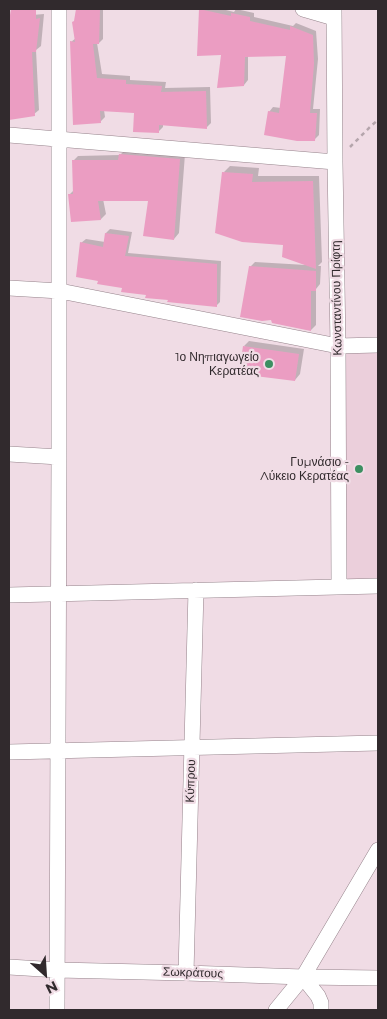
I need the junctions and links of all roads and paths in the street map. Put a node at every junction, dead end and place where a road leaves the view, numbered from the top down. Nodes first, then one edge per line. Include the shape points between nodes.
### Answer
1 (59, 9) edge
2 (304, 9) edge
3 (334, 13) edge
4 (378, 120) edge
5 (9, 135) edge
6 (59, 139) junction
7 (335, 162) junction
8 (9, 288) edge
9 (60, 291) junction
10 (378, 345) edge
11 (338, 346) junction
12 (9, 454) edge
13 (59, 457) junction
14 (339, 586) junction
15 (378, 586) edge
16 (196, 590) junction
17 (58, 594) junction
18 (9, 595) edge
19 (378, 744) edge
20 (192, 748) junction
21 (58, 751) junction
22 (9, 752) edge
23 (378, 850) edge
24 (9, 967) edge
25 (58, 970) junction
26 (186, 973) junction
27 (303, 977) junction
28 (378, 978) edge
29 (57, 1010) edge
30 (276, 1010) edge
31 (321, 1010) edge

1 - 6 street
2 - 3 street
3 - 7 street, Κωνσταντίνου Πρίφτη
4 - 7 path
5 - 6 street
6 - 7 street
6 - 9 street
7 - 11 street, Κωνσταντίνου Πρίφτη
8 - 9 street
9 - 11 street
9 - 13 street
10 - 11 street
11 - 14 street, Κωνσταντίνου Πρίφτη
12 - 13 street
13 - 17 street
14 - 15 street
14 - 16 street
16 - 17 street
16 - 20 street, Κύπρου
17 - 18 street
17 - 21 street
19 - 20 street
20 - 21 street
20 - 26 street, Κύπρου
21 - 22 street
21 - 25 street
23 - 27 street
24 - 25 street, Σωκράτους
25 - 26 street, Σωκράτους
25 - 29 street
26 - 27 street, Σωκράτους
27 - 28 street, Σωκράτους
27 - 30 street
27 - 31 street via 318,996

